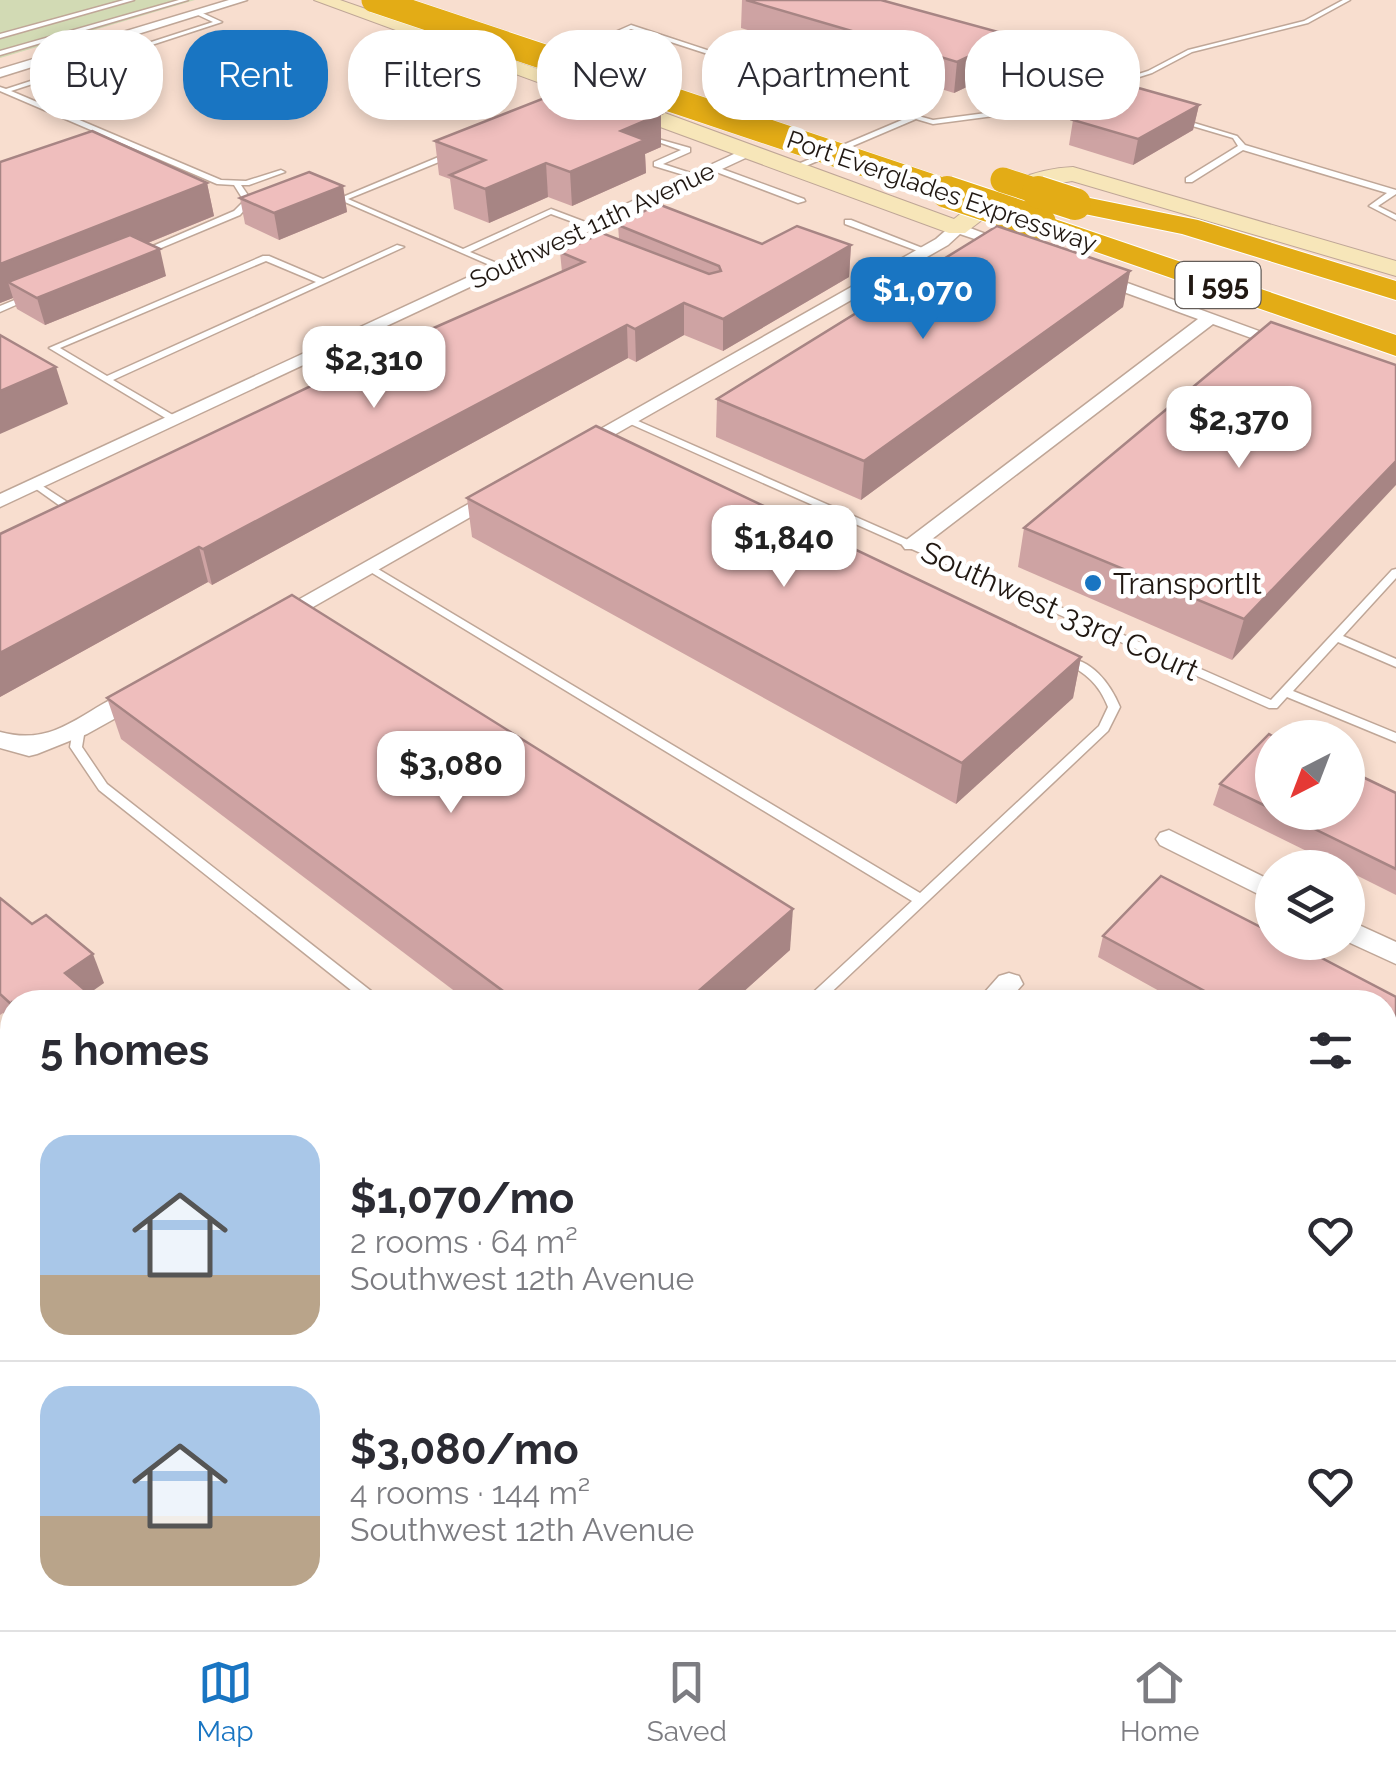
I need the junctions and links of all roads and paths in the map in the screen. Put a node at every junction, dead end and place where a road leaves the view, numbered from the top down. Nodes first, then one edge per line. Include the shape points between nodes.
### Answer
1 (131, 0) edge
2 (185, 0) edge
3 (241, 0) edge
4 (322, 0) edge
5 (374, 0) edge
6 (1347, 0) edge
7 (198, 13) junction
8 (0, 36) edge
9 (702, 50) edge
10 (0, 53) edge
11 (529, 72) junction
12 (0, 73) edge
13 (1140, 75) edge
14 (3, 90) edge
15 (965, 118) edge
16 (908, 120) edge
17 (923, 120) edge
18 (1180, 120) edge
19 (838, 124) dead end
20 (632, 131) edge
21 (1242, 147) junction
22 (462, 149) edge
23 (911, 149) dead end
24 (749, 151) junction
25 (714, 168) junction
26 (794, 168) junction
27 (281, 172) dead end
28 (984, 174) dead end
29 (694, 178) junction
30 (1189, 180) dead end
31 (237, 184) junction
32 (800, 201) dead end
33 (1075, 204) junction
34 (1396, 218) edge
35 (848, 222) dead end
36 (592, 226) junction
37 (958, 228) junction
38 (1034, 238) junction
39 (400, 247) dead end
40 (926, 251) junction
41 (464, 252) junction
42 (127, 260) edge
43 (501, 268) junction
44 (1396, 269) edge
45 (1082, 272) edge
46 (323, 282) junction
47 (1396, 291) edge
48 (42, 292) edge
49 (0, 309) edge
50 (1396, 311) edge
51 (1211, 317) junction
52 (366, 330) junction
53 (421, 343) edge
54 (1396, 346) edge
55 (407, 350) junction
56 (1303, 350) edge
57 (390, 358) edge
58 (107, 379) junction
59 (175, 420) junction
60 (628, 420) junction
61 (552, 463) edge
62 (518, 482) edge
63 (35, 484) junction
64 (0, 501) edge
65 (90, 504) edge
66 (74, 511) junction
67 (59, 518) edge
68 (912, 545) junction
69 (368, 566) junction
70 (1396, 572) edge
71 (266, 624) edge
72 (1336, 637) junction
73 (1055, 653) edge
74 (1396, 663) edge
75 (164, 681) edge
76 (1285, 692) junction
77 (79, 729) junction
78 (1396, 738) edge
79 (0, 740) edge
80 (1169, 840) dead end
81 (1255, 883) edge
82 (919, 899) junction
83 (1365, 938) edge
84 (1396, 954) edge
85 (360, 990) edge
86 (824, 990) edge

1 - 8 lane
2 - 10 lane
3 - 7 street
4 - 11 street
5 - 38 highway, Port Everglades Expressway / I 595, bridge
6 - 13 lane via 1306,22 1190,51
7 - 12 street
7 - 14 lane via 219,22
9 - 11 lane via 631,27
11 - 24 street
14 - 31 lane via 208,178
15 - 17 lane
16 - 26 lane
18 - 21 lane via 1235,137
19 - 23 highway, Port Everglades Expressway
20 - 29 lane via 688,150 657,164
21 - 30 lane
21 - 34 lane via 1393,192 1373,206
22 - 41 lane via 342,199
24 - 25 street, Southwest 11th Avenue
24 - 26 street
25 - 29 street, Southwest 11th Avenue
25 - 32 lane
26 - 37 street
27 - 31 lane
28 - 33 highway, Port Everglades Expressway / I 595, bridge
29 - 36 street, Southwest 11th Avenue
31 - 42 lane via 248,201 236,213
33 - 47 highway via 1188,226
33 - 50 highway, Port Everglades Expressway / I 595
35 - 40 lane
36 - 41 lane via 551,211
36 - 43 street, Southwest 11th Avenue via 571,243
37 - 38 street
37 - 40 street
37 - 44 street via 978,209 1048,176 1074,174
38 - 54 highway, Port Everglades Expressway / I 595
39 - 46 lane
40 - 60 street
41 - 43 lane
43 - 52 street, Southwest 11th Avenue
45 - 51 street
46 - 58 lane
46 - 58 lane via 266,258 53,348
48 - 49 lane
51 - 56 street
51 - 68 street
52 - 55 lane
52 - 59 street, Southwest 11th Avenue
53 - 55 lane
55 - 57 lane
58 - 59 lane
59 - 63 street, Southwest 11th Avenue
60 - 61 street via 610,439
60 - 68 lane, Southwest 33rd Court
62 - 69 street
63 - 64 street, Southwest 11th Avenue
63 - 66 lane
65 - 66 lane
66 - 67 lane
68 - 76 lane, Southwest 33rd Court via 1273,705
69 - 71 street
69 - 82 lane
70 - 72 lane
72 - 74 lane
72 - 76 lane
73 - 82 lane via 1106,686 1114,707 1104,728
75 - 77 street
76 - 78 lane
77 - 79 street via 29,748
77 - 85 lane via 76,747 103,787
80 - 81 street
82 - 86 lane
83 - 84 street

